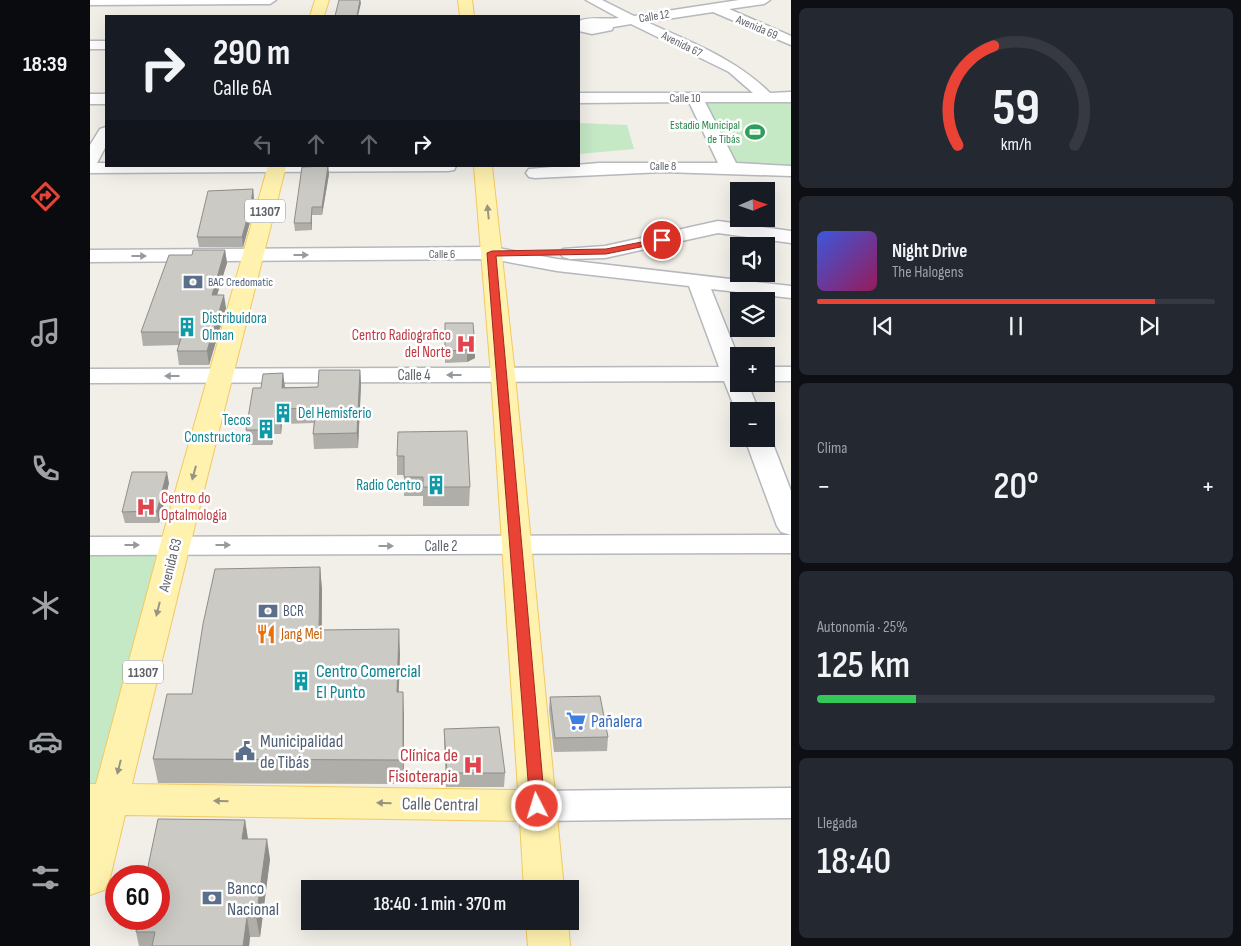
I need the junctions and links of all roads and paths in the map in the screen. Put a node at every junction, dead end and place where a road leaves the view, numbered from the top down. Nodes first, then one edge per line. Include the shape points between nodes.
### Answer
1 (182, 0) edge
2 (270, 0) edge
3 (322, 0) edge
4 (465, 0) edge
5 (592, 0) edge
6 (696, 0) edge
7 (764, 0) edge
8 (90, 1) edge
9 (713, 7) junction
10 (174, 15) edge
11 (317, 15) edge
12 (467, 15) edge
13 (633, 20) junction
14 (605, 24) dead end
15 (791, 41) edge
16 (90, 45) edge
17 (105, 45) edge
18 (766, 97) junction
19 (791, 97) edge
20 (580, 98) edge
21 (696, 98) junction
22 (90, 99) edge
23 (105, 99) edge
24 (105, 134) edge
25 (90, 160) edge
26 (184, 167) edge
27 (277, 167) edge
28 (483, 167) edge
29 (729, 167) junction
30 (90, 168) edge
31 (791, 171) edge
32 (535, 174) dead end
33 (791, 237) edge
34 (492, 253) junction
35 (253, 255) junction
36 (90, 256) edge
37 (557, 259) junction
38 (698, 282) junction
39 (791, 292) edge
40 (730, 359) edge
41 (503, 374) junction
42 (730, 374) edge
43 (775, 374) edge
44 (791, 374) edge
45 (90, 376) edge
46 (220, 376) junction
47 (761, 447) edge
48 (791, 526) edge
49 (791, 544) edge
50 (174, 545) junction
51 (90, 546) edge
52 (516, 546) junction
53 (100, 800) edge
54 (791, 803) edge
55 (537, 806) junction
56 (90, 878) edge
57 (543, 880) edge
58 (547, 930) edge
59 (548, 946) edge

1 - 2 street
1 - 8 street
1 - 10 street
3 - 11 main road
4 - 12 main road
5 - 13 street, Avenida 67
6 - 9 street, Avenida 69
7 - 9 street, Calle 12
9 - 13 street, Calle 12
9 - 15 street, Avenida 69
13 - 14 street, Calle 12
13 - 18 street, Avenida 67 via 734,69
16 - 17 street
18 - 19 street, Calle 10
18 - 21 street, Calle 10
20 - 21 street, Calle 10
21 - 29 street
22 - 23 street
24 - 25 street
26 - 30 street
27 - 35 main road, Avenida 63 / 11307
34 -> 28 main road
29 - 31 street, Calle 8
29 - 32 street, Calle 8 via 615,167
33 - 37 street via 718,227 606,252
35 -> 34 street, Calle 6
34 - 37 street, Calle 6
34 - 41 main road
36 -> 35 street, Calle 6
35 - 46 main road, Avenida 63 / 11307
37 - 38 street, Calle 6
38 - 39 street, Calle 6
38 - 40 street
41 - 42 street, Calle 4
41 -> 46 street, Calle 4
41 - 52 main road
43 - 44 street
46 -> 45 street, Calle 4
46 -> 50 main road, Avenida 63 / 11307
47 - 48 street
49 - 52 street, Calle 2
51 -> 50 street, Calle 2
50 -> 52 street, Calle 2
50 -> 53 main road, Avenida 63 / 11307
52 - 55 main road
55 -> 53 main road, Calle Central
53 - 56 main road, Avenida 63
54 - 55 street, Calle Central
55 - 57 main road
58 - 59 main road

